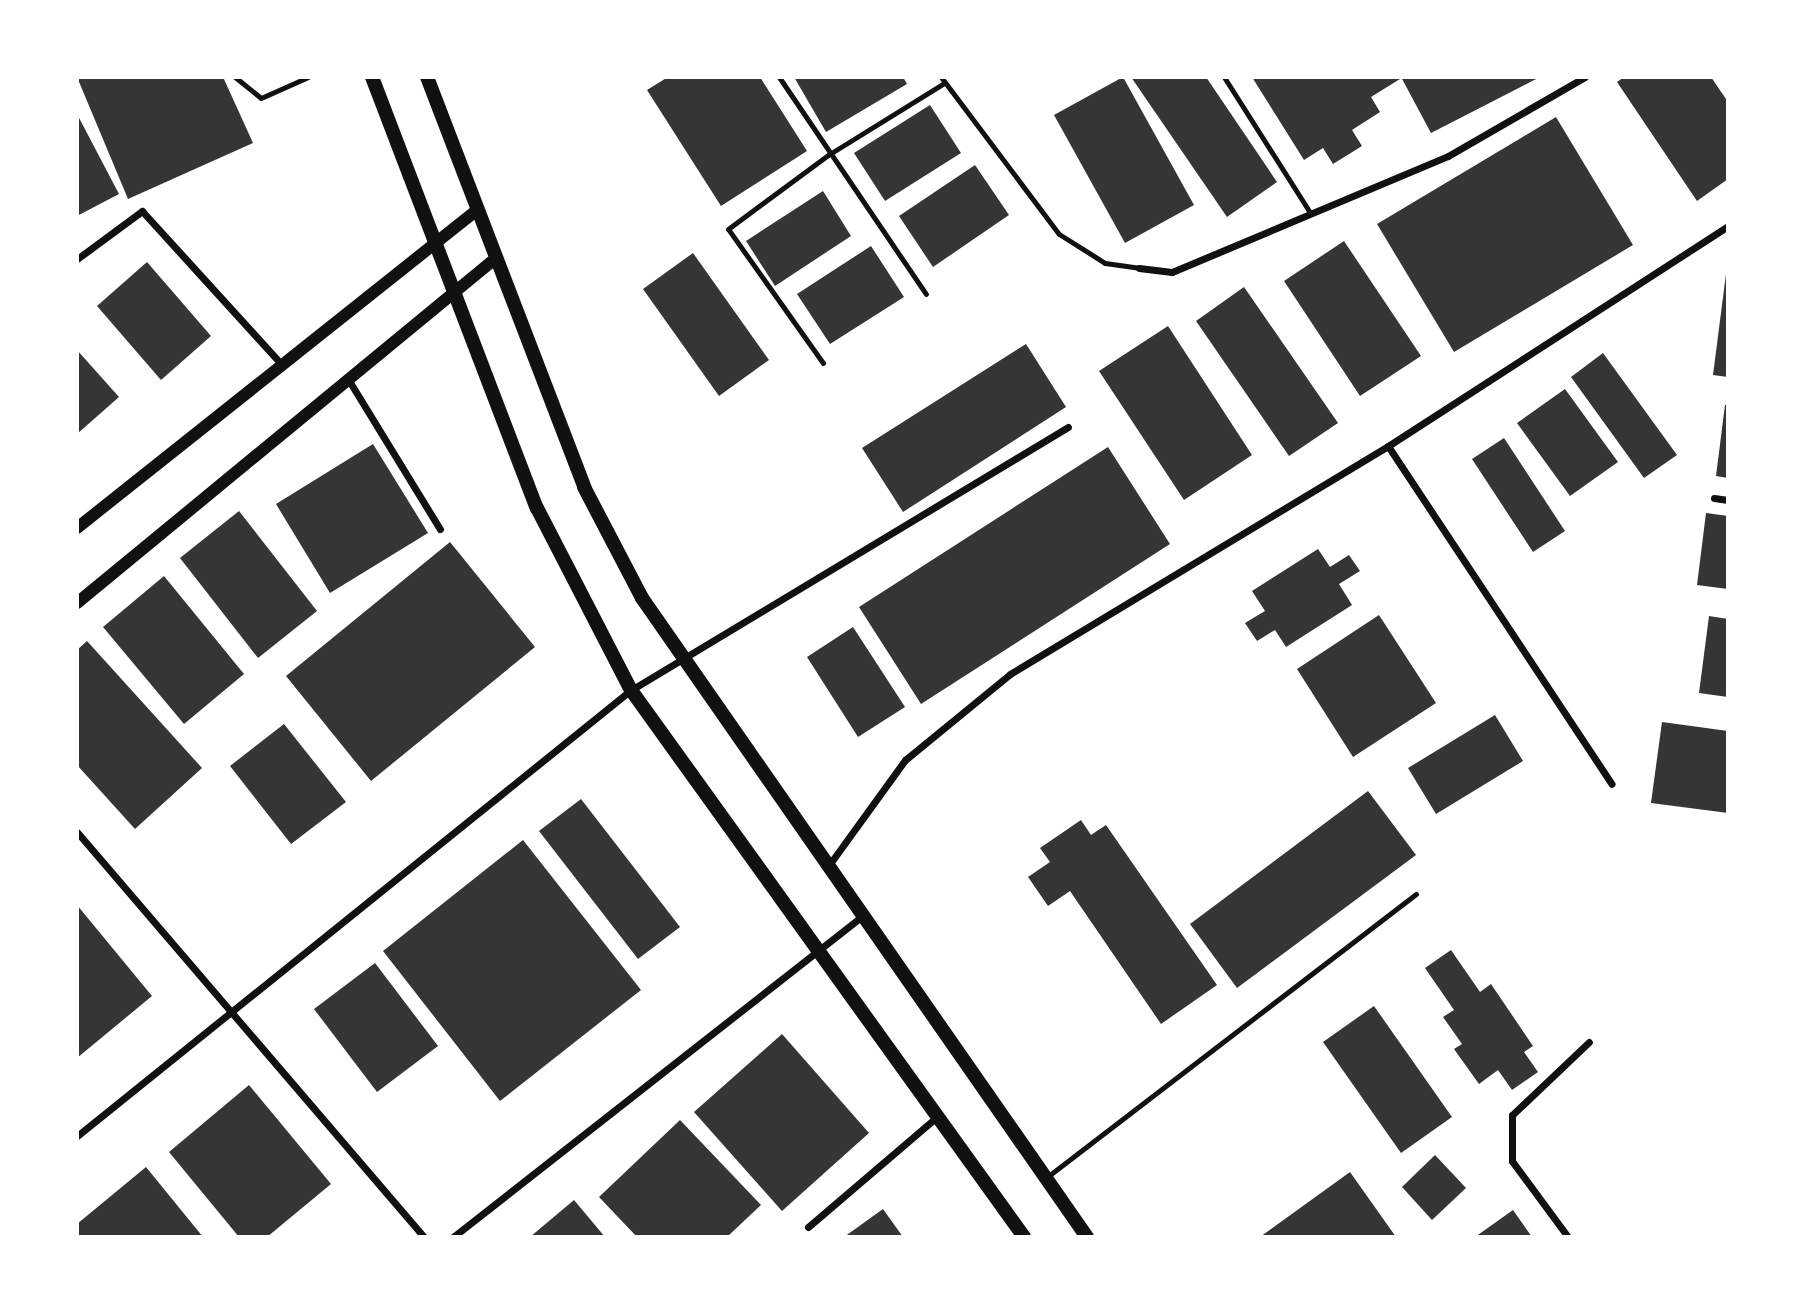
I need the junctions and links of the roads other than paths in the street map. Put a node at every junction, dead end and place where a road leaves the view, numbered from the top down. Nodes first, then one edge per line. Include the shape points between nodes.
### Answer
1 (235, 77) edge
2 (308, 77) edge
3 (372, 77) edge
4 (426, 77) edge
5 (779, 77) edge
6 (1224, 77) edge
7 (1585, 77) edge
8 (943, 80) edge
9 (828, 155) junction
10 (477, 211) junction
11 (1311, 214) junction
12 (1728, 226) edge
13 (435, 241) junction
14 (77, 258) edge
15 (496, 258) junction
16 (1139, 268) joint
17 (454, 290) junction
18 (926, 294) dead end
19 (823, 363) dead end
20 (281, 364) junction
21 (347, 379) junction
22 (1068, 427) dead end
23 (1388, 446) junction
24 (1714, 498) dead end
25 (1728, 500) edge
26 (77, 528) edge
27 (440, 528) dead end
28 (77, 603) edge
29 (682, 656) junction
30 (631, 690) junction
31 (1612, 784) dead end
32 (78, 834) edge
33 (827, 869) junction
34 (1416, 894) dead end
35 (861, 917) junction
36 (822, 947) junction
37 (229, 1009) junction
38 (1588, 1042) dead end
39 (938, 1115) junction
40 (77, 1136) edge
41 (1045, 1178) junction
42 (808, 1227) dead end
43 (424, 1237) edge
44 (453, 1237) edge
45 (1024, 1237) edge
46 (1087, 1237) edge
47 (1568, 1237) edge

1 - 2 lane via 261,98
3 - 13 main road
4 - 10 main road
5 - 9 lane
6 - 11 lane
7 - 11 street via 1448,156
8 - 9 lane
8 - 16 lane via 1059,234 1105,263
9 - 18 lane
9 - 19 lane via 728,229
10 - 13 street
10 - 15 main road
11 - 16 street via 1172,272
12 - 23 street
13 - 17 main road
13 - 20 street
14 - 20 street via 142,211
15 - 17 street
15 - 29 main road via 584,487 642,598
17 - 21 street
17 - 30 main road via 537,508
20 - 26 street
21 - 27 street
21 - 28 street
22 - 29 street
23 - 31 street
23 - 33 street via 1010,674 905,760
24 - 25 street
29 - 30 street
29 - 33 main road
30 - 36 main road
30 - 37 street
32 - 37 street
33 - 35 main road
34 - 41 lane
35 - 36 street
35 - 41 main road
36 - 39 main road
36 - 44 street
37 - 40 street
37 - 43 street
38 - 47 street via 1512,1115 1512,1161
39 - 42 street
39 - 45 main road
41 - 46 main road

